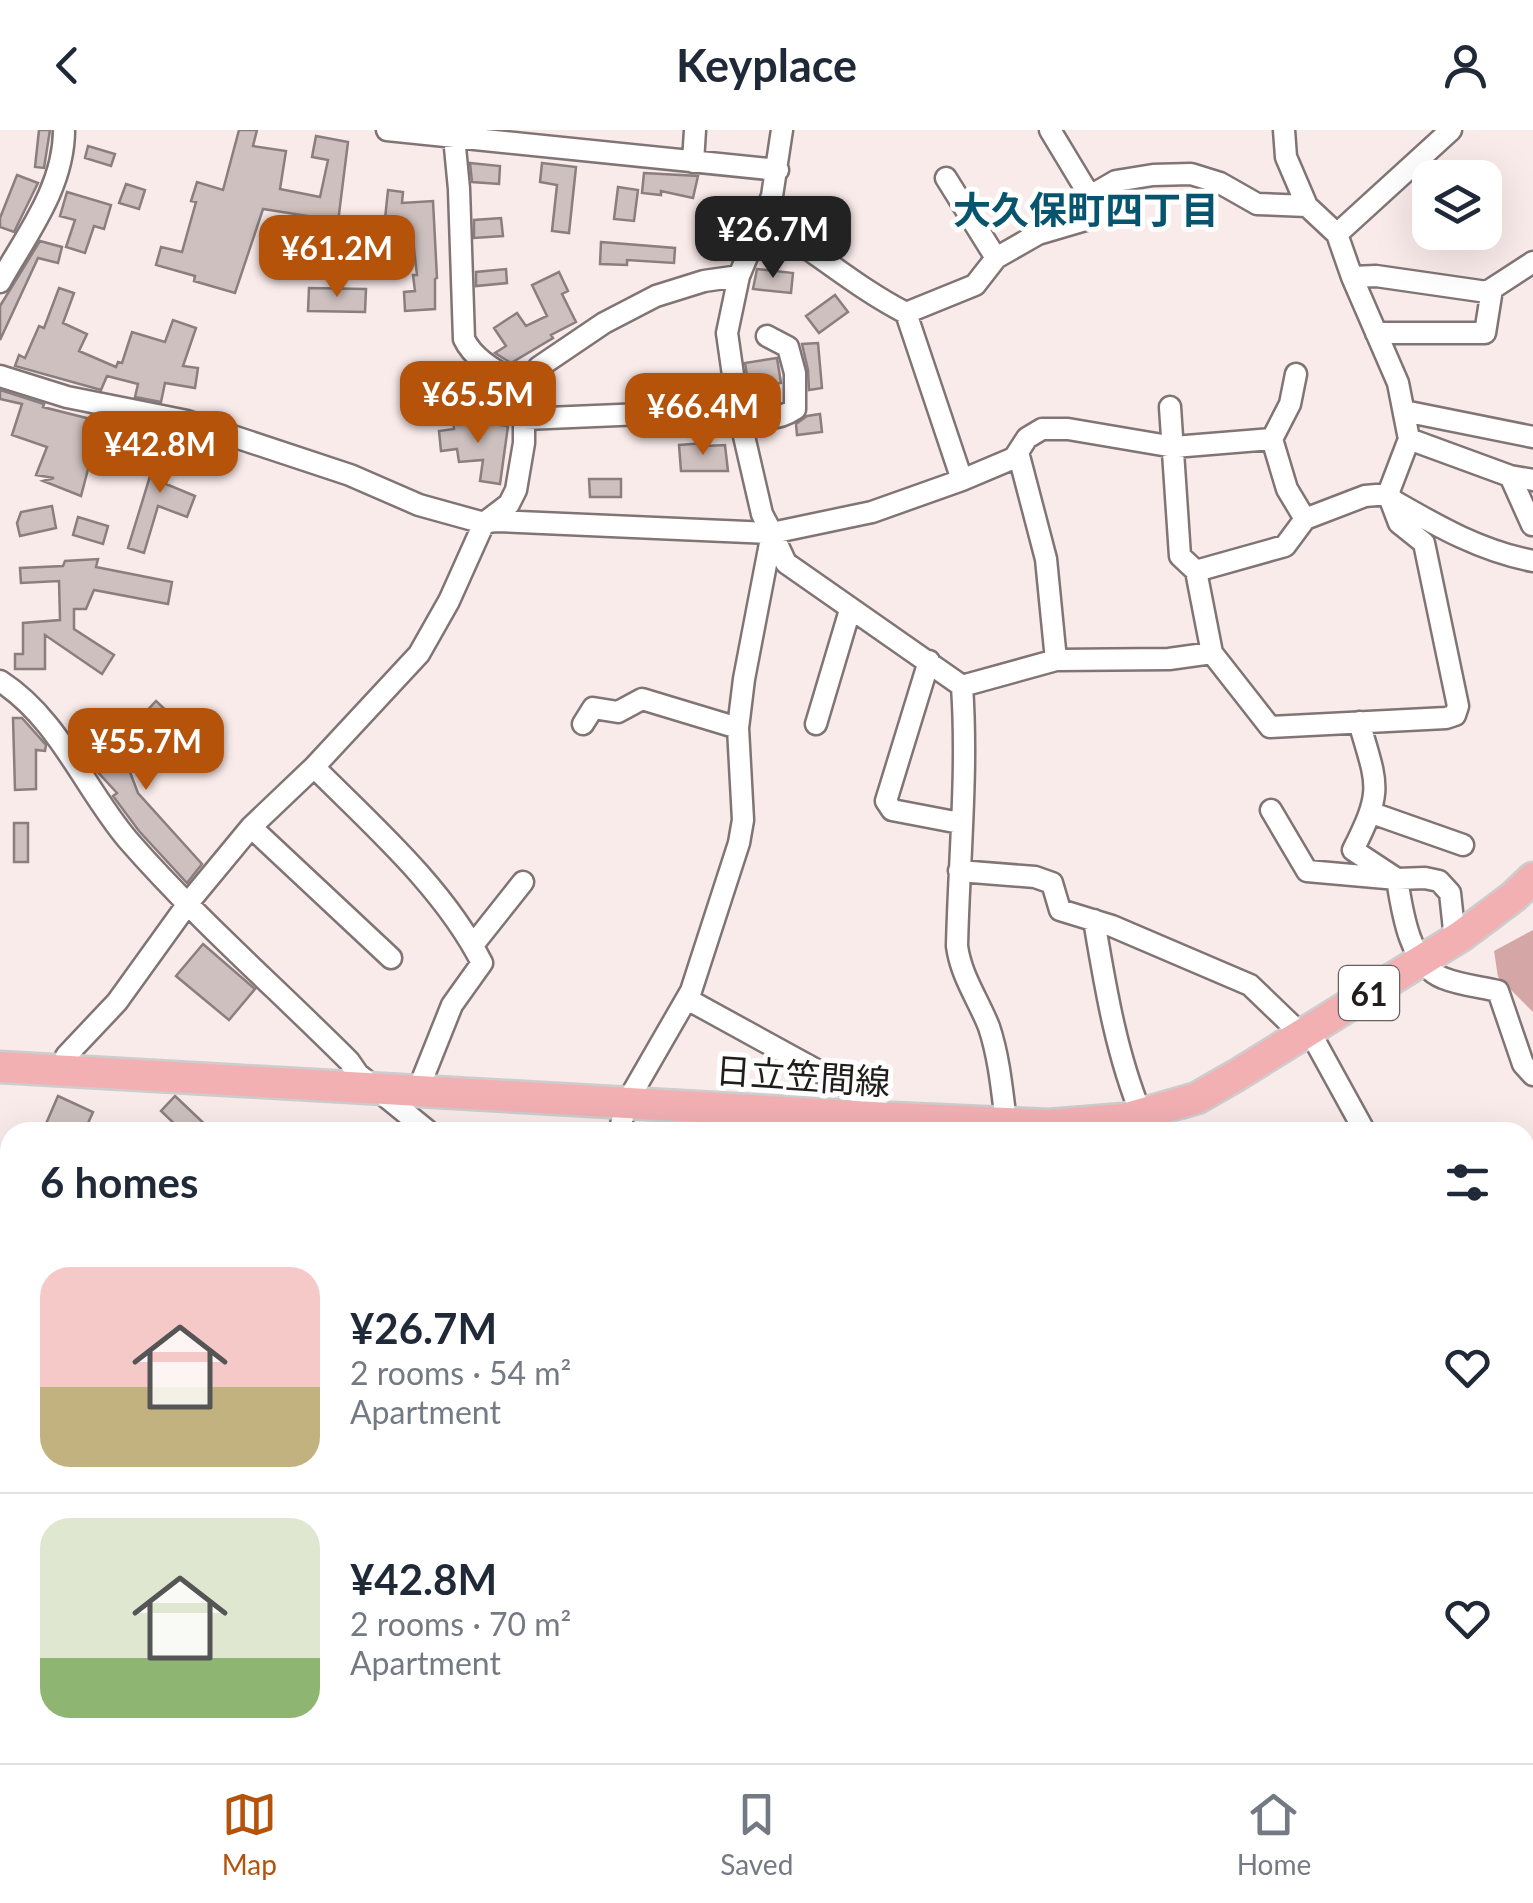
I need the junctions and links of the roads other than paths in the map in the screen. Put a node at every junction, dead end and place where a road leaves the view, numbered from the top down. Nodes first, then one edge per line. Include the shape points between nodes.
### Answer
1 (64, 130) edge
2 (387, 130) edge
3 (695, 130) edge
4 (782, 130) edge
5 (1050, 130) edge
6 (1284, 130) edge
7 (1448, 130) edge
8 (444, 134) edge
9 (694, 162) junction
10 (778, 170) junction
11 (946, 178) dead end
12 (1094, 202) junction
13 (1307, 206) junction
14 (764, 220) junction
15 (1337, 234) junction
16 (996, 258) junction
17 (1533, 262) edge
18 (739, 276) junction
19 (1352, 277) junction
20 (0, 282) edge
21 (1492, 289) junction
22 (906, 312) junction
23 (1376, 332) junction
24 (767, 336) dead end
25 (1296, 374) dead end
26 (0, 376) edge
27 (528, 390) junction
28 (1170, 407) dead end
29 (738, 410) junction
30 (1404, 411) junction
31 (547, 418) junction
32 (524, 419) junction
33 (1533, 437) edge
34 (1272, 439) junction
35 (1410, 439) junction
36 (524, 443) junction
37 (1174, 448) junction
38 (1018, 452) junction
39 (1510, 476) junction
40 (962, 480) junction
41 (1533, 480) edge
42 (1388, 494) junction
43 (1305, 518) junction
44 (484, 524) junction
45 (1532, 524) edge
46 (772, 532) junction
47 (1533, 561) edge
48 (1196, 571) junction
49 (850, 610) junction
50 (1212, 653) junction
51 (1056, 660) junction
52 (929, 662) junction
53 (0, 681) edge
54 (962, 686) junction
55 (1359, 722) junction
56 (583, 724) dead end
57 (816, 724) dead end
58 (738, 728) junction
59 (314, 767) junction
60 (1271, 810) dead end
61 (1372, 813) junction
62 (960, 824) junction
63 (251, 827) junction
64 (1463, 846) dead end
65 (959, 871) junction
66 (1533, 878) edge
67 (1397, 880) junction
68 (523, 882) dead end
69 (189, 902) junction
70 (1094, 920) junction
71 (1456, 940) junction
72 (473, 945) junction
73 (391, 958) dead end
74 (1421, 960) junction
75 (687, 999) junction
76 (1306, 1034) junction
77 (0, 1067) edge
78 (64, 1070) junction
79 (1533, 1075) edge
80 (373, 1087) junction
81 (418, 1090) junction
82 (627, 1102) junction
83 (1142, 1116) junction
84 (890, 1118) junction
85 (417, 1122) edge
86 (622, 1122) edge
87 (1006, 1122) joint
88 (1114, 1122) edge
89 (1359, 1122) edge

1 - 20 street via 58,178
2 - 8 street
3 - 9 street
4 - 10 street
5 - 12 street
6 - 13 street via 1286,157
7 - 15 street
8 - 9 street
8 - 27 street via 459,189 464,339 482,361
9 - 10 street
10 - 14 street
11 - 16 street
12 - 13 street via 1097,192 1116,181 1191,174 1257,204
12 - 16 street via 1089,219 1038,234
13 - 15 street
14 - 18 street
14 - 22 street
15 - 19 street
16 - 22 street via 975,285
17 - 21 street
18 - 27 street via 656,296 604,323 539,367
18 - 29 street via 727,334
19 - 21 street
19 - 23 street
21 - 23 street via 1485,333
22 - 40 street
23 - 30 street
24 - 29 street via 788,347 795,408 782,418 762,419
25 - 34 street
26 - 44 street via 187,421
27 - 32 street
28 - 37 street
29 - 31 street
29 - 46 street
30 - 33 street
30 - 35 street
31 - 32 street
31 - 36 street
32 - 36 street
34 - 37 street
34 - 43 street via 1286,489
35 - 39 street
35 - 42 street
36 - 44 street via 516,490
37 - 38 street via 1042,429
37 - 48 street via 1180,556
38 - 40 street
38 - 51 street via 1046,559
39 - 41 street
39 - 45 street
40 - 46 street via 872,512
42 - 43 street
42 - 47 street via 1461,539
42 - 55 street via 1399,523 1424,543 1458,706 1446,718
43 - 48 street via 1285,546
44 - 46 street
44 - 59 street via 419,654
46 - 49 street via 786,563
46 - 58 street
48 - 50 street
49 - 52 street
49 - 57 street
50 - 51 street
50 - 55 street via 1270,727
51 - 54 street
52 - 54 street
52 - 62 street via 886,801 892,810
53 - 69 street via 38,714 126,838
54 - 62 street
55 - 61 street via 1376,783
56 - 58 street via 593,708 618,712 642,699
58 - 75 street via 744,820
59 - 63 street
59 - 72 street via 387,840
60 - 67 street via 1307,870
61 - 64 street
61 - 67 street via 1353,850
62 - 65 street
63 - 69 street
63 - 73 street
65 - 70 street via 1035,876 1052,883 1060,910
65 - 87 street via 960,966 989,1028
66 - 71 main road, 日立笠間線 / 61
67 - 71 street via 1439,881 1450,893
67 - 74 street
68 - 72 street
69 - 78 street via 117,1002 66,1056
69 - 80 street
70 - 76 street via 1250,985
70 - 83 street
71 - 74 main road, 日立笠間線 / 61
72 - 81 street via 482,963 452,1005
74 - 76 main road, 日立笠間線 / 61
74 - 79 street via 1440,977 1498,991
75 - 82 street
75 - 84 street via 862,1095
76 - 83 main road, 日立笠間線 / 61 via 1197,1098
76 - 89 street
77 - 78 main road, 日立笠間線 / 61
78 - 80 main road, 日立笠間線 / 61
80 - 81 main road, 日立笠間線 / 61
80 - 85 street
81 - 82 main road, 日立笠間線 / 61
82 - 84 main road, 日立笠間線 / 61
82 - 86 street
83 - 88 main road, 日立笠間線 / 61
84 - 87 main road, 日立笠間線 / 61

